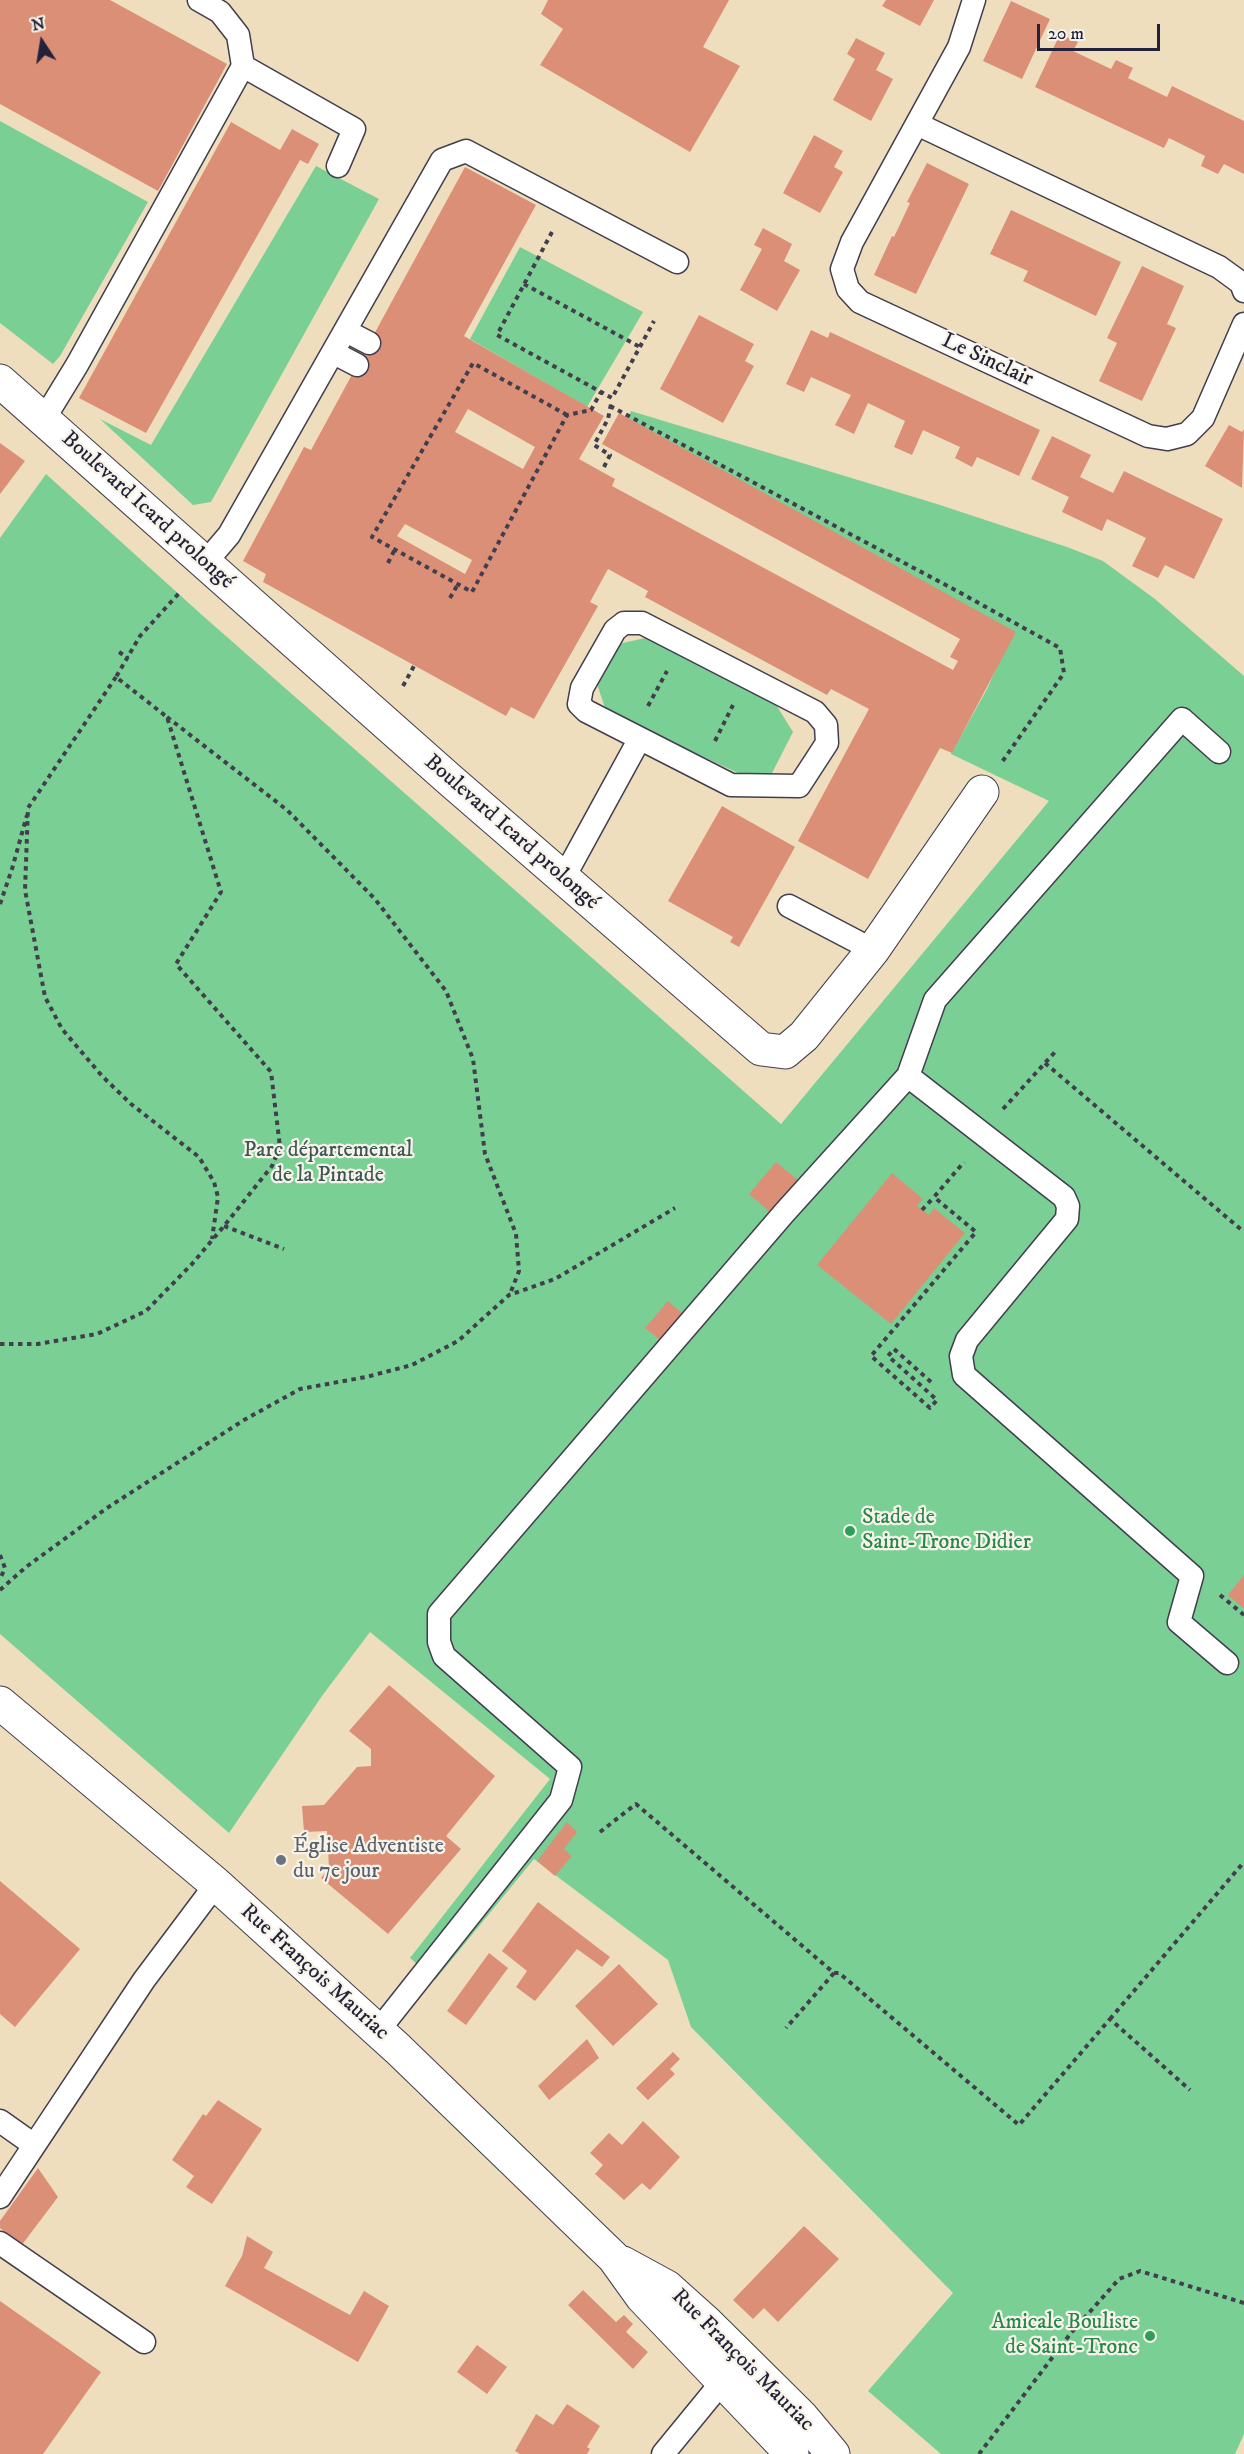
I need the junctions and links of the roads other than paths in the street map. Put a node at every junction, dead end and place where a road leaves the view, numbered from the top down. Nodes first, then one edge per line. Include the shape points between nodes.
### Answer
1 (199, 0) edge
2 (974, 0) edge
3 (243, 66) junction
4 (917, 124) junction
5 (338, 166) dead end
6 (677, 262) dead end
7 (1244, 291) edge
8 (1244, 324) edge
9 (346, 331) junction
10 (369, 343) dead end
11 (334, 353) junction
12 (357, 365) dead end
13 (0, 381) edge
14 (44, 418) junction
15 (205, 563) junction
16 (636, 738) junction
17 (1219, 752) dead end
18 (982, 792) road end
19 (563, 879) junction
20 (789, 906) dead end
21 (873, 950) junction
22 (908, 1076) junction
23 (1227, 1663) dead end
24 (0, 1703) edge
25 (216, 1884) junction
26 (378, 2031) junction
27 (0, 2121) edge
28 (34, 2145) junction
29 (0, 2197) edge
30 (0, 2243) edge
31 (144, 2342) dead end
32 (732, 2370) junction
33 (663, 2454) edge
34 (792, 2454) edge
35 (833, 2454) edge

1 - 3 lane via 220,12 238,35
2 - 4 lane, Le Sinclair via 959,47
3 - 5 lane via 354,129
3 - 14 lane
4 - 7 lane via 1219,267 1240,283
4 - 8 lane, Le Sinclair via 852,242 842,269 848,289 860,302 1148,436 1167,439 1187,434 1203,418
6 - 9 lane via 466,151 442,160
9 - 10 lane
9 - 11 lane
11 - 12 lane
11 - 15 lane via 229,535
13 - 14 street, Boulevard Icard prolongé
14 - 15 street, Boulevard Icard prolongé
15 - 19 street, Boulevard Icard prolongé
16 - 16 lane via 579,704 582,688 615,630 624,623 642,623 815,712 826,726 827,743 798,786 731,785
16 - 19 lane
17 - 22 lane via 1182,718 934,1000
18 - 21 street, Boulevard Icard prolongé
19 - 21 street, Boulevard Icard prolongé via 761,1049 785,1052 804,1036
20 - 21 lane
22 - 23 lane via 1064,1197 1068,1206 1067,1219 967,1340 961,1356 964,1375 1192,1576 1179,1623
22 - 26 lane via 784,1212 439,1614 439,1642 444,1656 570,1767 561,1800
24 - 25 street, Rue François Mauriac
25 - 26 street, Rue François Mauriac
25 - 28 lane via 144,1980
26 - 32 street, Rue François Mauriac via 614,2258 667,2287
27 - 28 lane
28 - 29 lane
30 - 31 lane
32 - 33 lane
32 - 34 street, Rue François Mauriac
32 - 35 street, Rue François Mauriac via 802,2417

